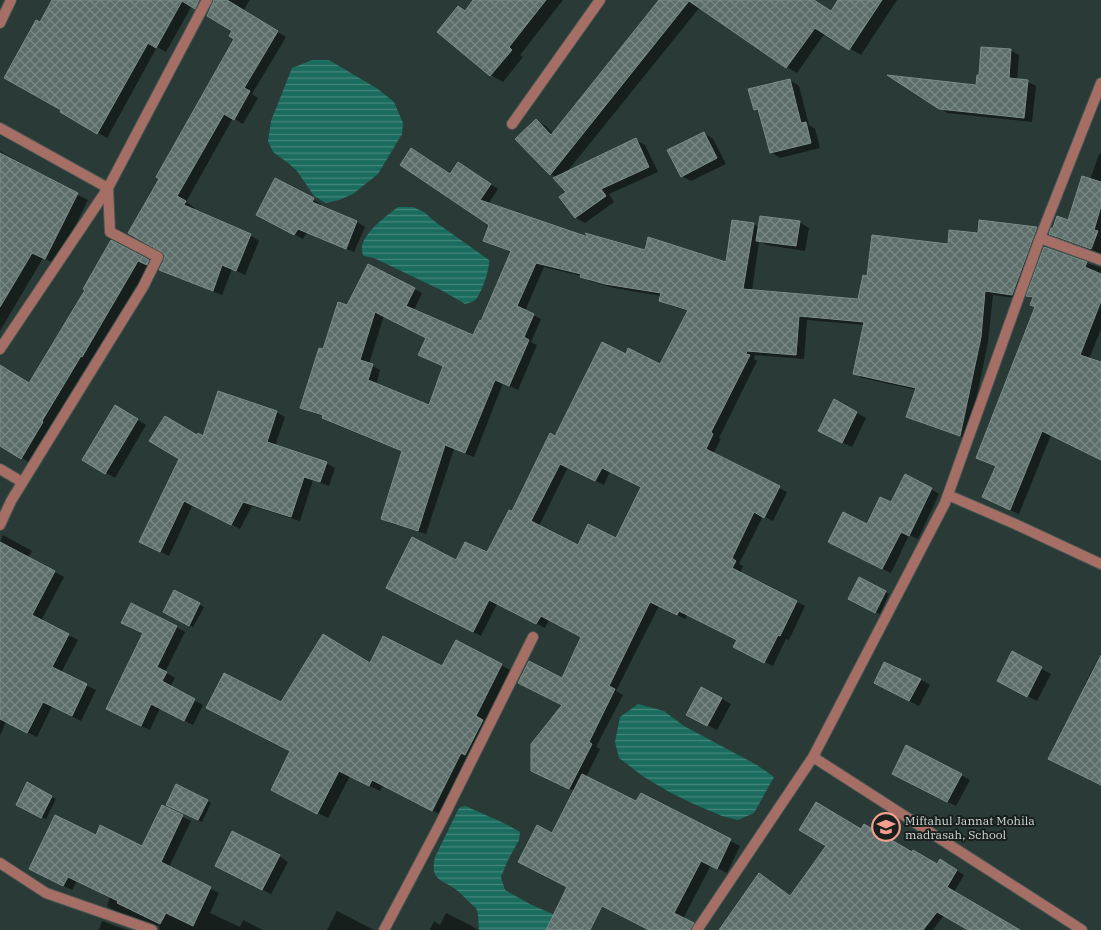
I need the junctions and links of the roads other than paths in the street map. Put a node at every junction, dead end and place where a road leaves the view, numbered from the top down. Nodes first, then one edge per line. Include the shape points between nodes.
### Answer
1 (11, 0) edge
2 (207, 0) edge
3 (600, 0) edge
4 (0, 23) edge
5 (1101, 83) edge
6 (512, 124) dead end
7 (0, 128) edge
8 (108, 188) junction
9 (1040, 238) junction
10 (1101, 260) edge
11 (0, 349) edge
12 (0, 469) edge
13 (22, 482) junction
14 (948, 495) junction
15 (0, 525) edge
16 (1101, 564) edge
17 (533, 637) dead end
18 (813, 757) junction
19 (0, 863) edge
20 (152, 930) edge
21 (384, 930) edge
22 (697, 930) edge
23 (1082, 930) edge

1 - 4 street
2 - 8 street
3 - 6 street
5 - 9 street
7 - 8 street
8 - 11 street
8 - 13 street via 110,232 158,257 143,287
9 - 10 street
9 - 14 street
12 - 13 street
13 - 15 street
14 - 16 street
14 - 18 street
17 - 21 street
18 - 22 street
18 - 23 street
19 - 20 street via 46,893

